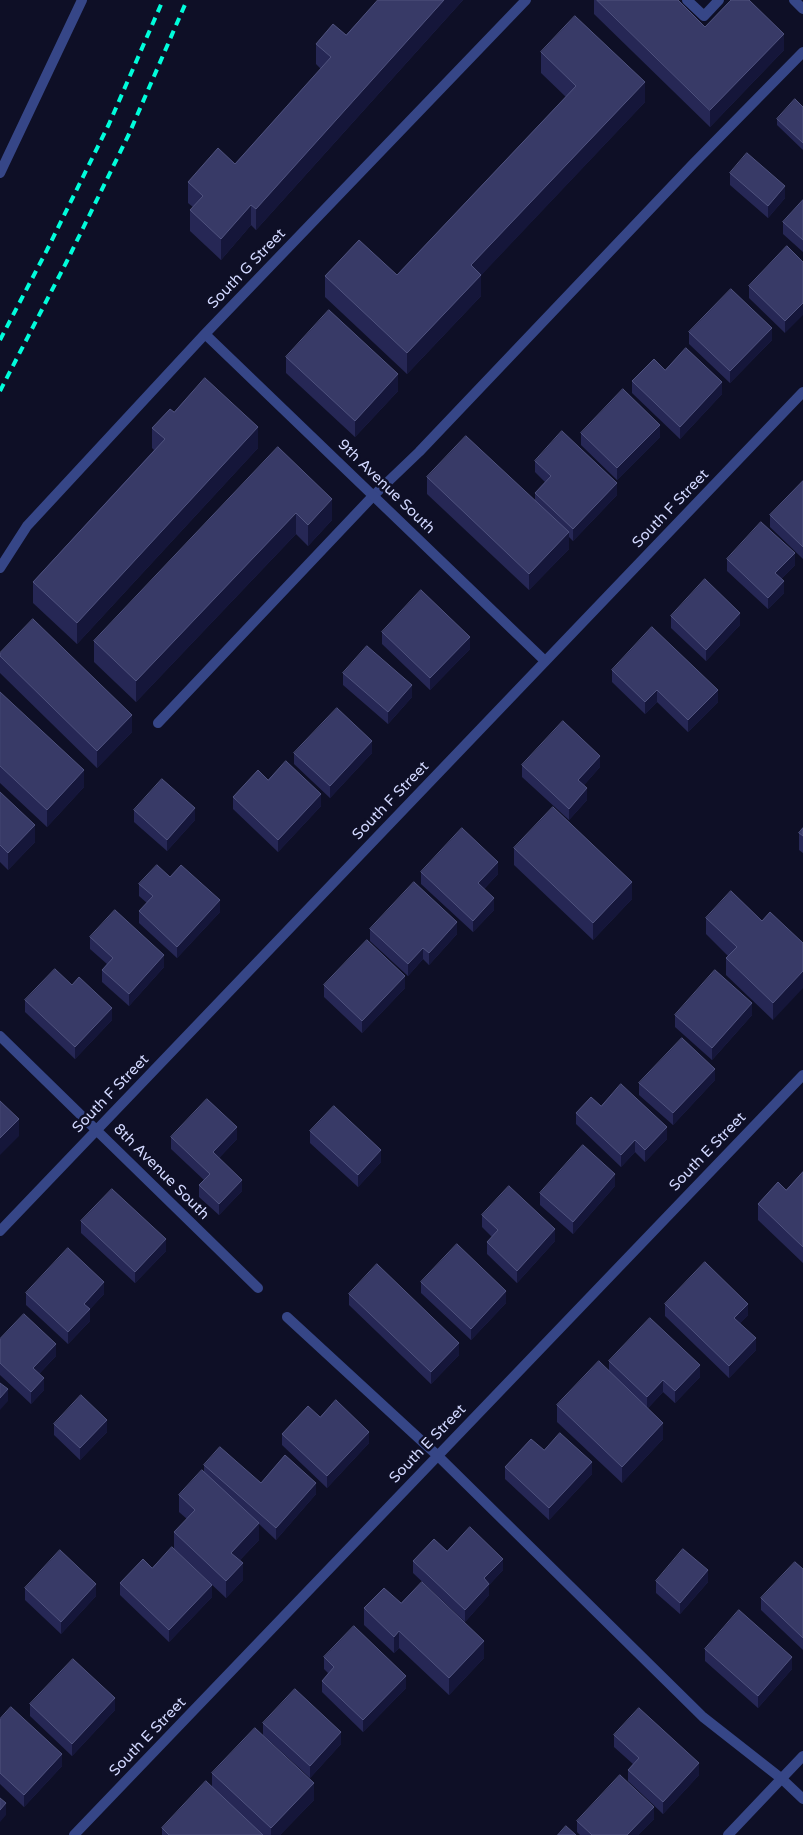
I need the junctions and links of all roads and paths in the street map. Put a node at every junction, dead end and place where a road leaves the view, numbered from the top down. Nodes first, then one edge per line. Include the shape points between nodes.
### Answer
1 (82, 0) edge
2 (526, 0) edge
3 (688, 0) edge
4 (720, 0) edge
5 (794, 0) edge
6 (803, 9) edge
7 (803, 52) edge
8 (0, 173) edge
9 (205, 334) junction
10 (803, 392) edge
11 (373, 496) junction
12 (0, 568) edge
13 (546, 661) junction
14 (158, 723) dead end
15 (0, 1036) edge
16 (803, 1074) edge
17 (97, 1130) junction
18 (0, 1231) edge
19 (258, 1288) dead end
20 (287, 1317) dead end
21 (438, 1456) junction
22 (803, 1756) edge
23 (782, 1779) junction
24 (803, 1799) edge
25 (74, 1835) edge
26 (728, 1835) edge

1 - 8 street
2 - 9 street, South G Street
3 - 4 street via 704,16
5 - 6 street
7 - 11 street
9 - 11 street, 9th Avenue South
9 - 12 street, South G Street via 27,526
10 - 13 street, South F Street
11 - 13 street, 9th Avenue South
11 - 14 street
13 - 17 street, South F Street
15 - 17 street, 8th Avenue South
16 - 21 street, South E Street
17 - 18 street, South F Street
17 - 19 street, 8th Avenue South
20 - 21 street
21 - 23 street via 703,1717
21 - 25 street, South E Street
22 - 23 street
23 - 24 street
23 - 26 street

